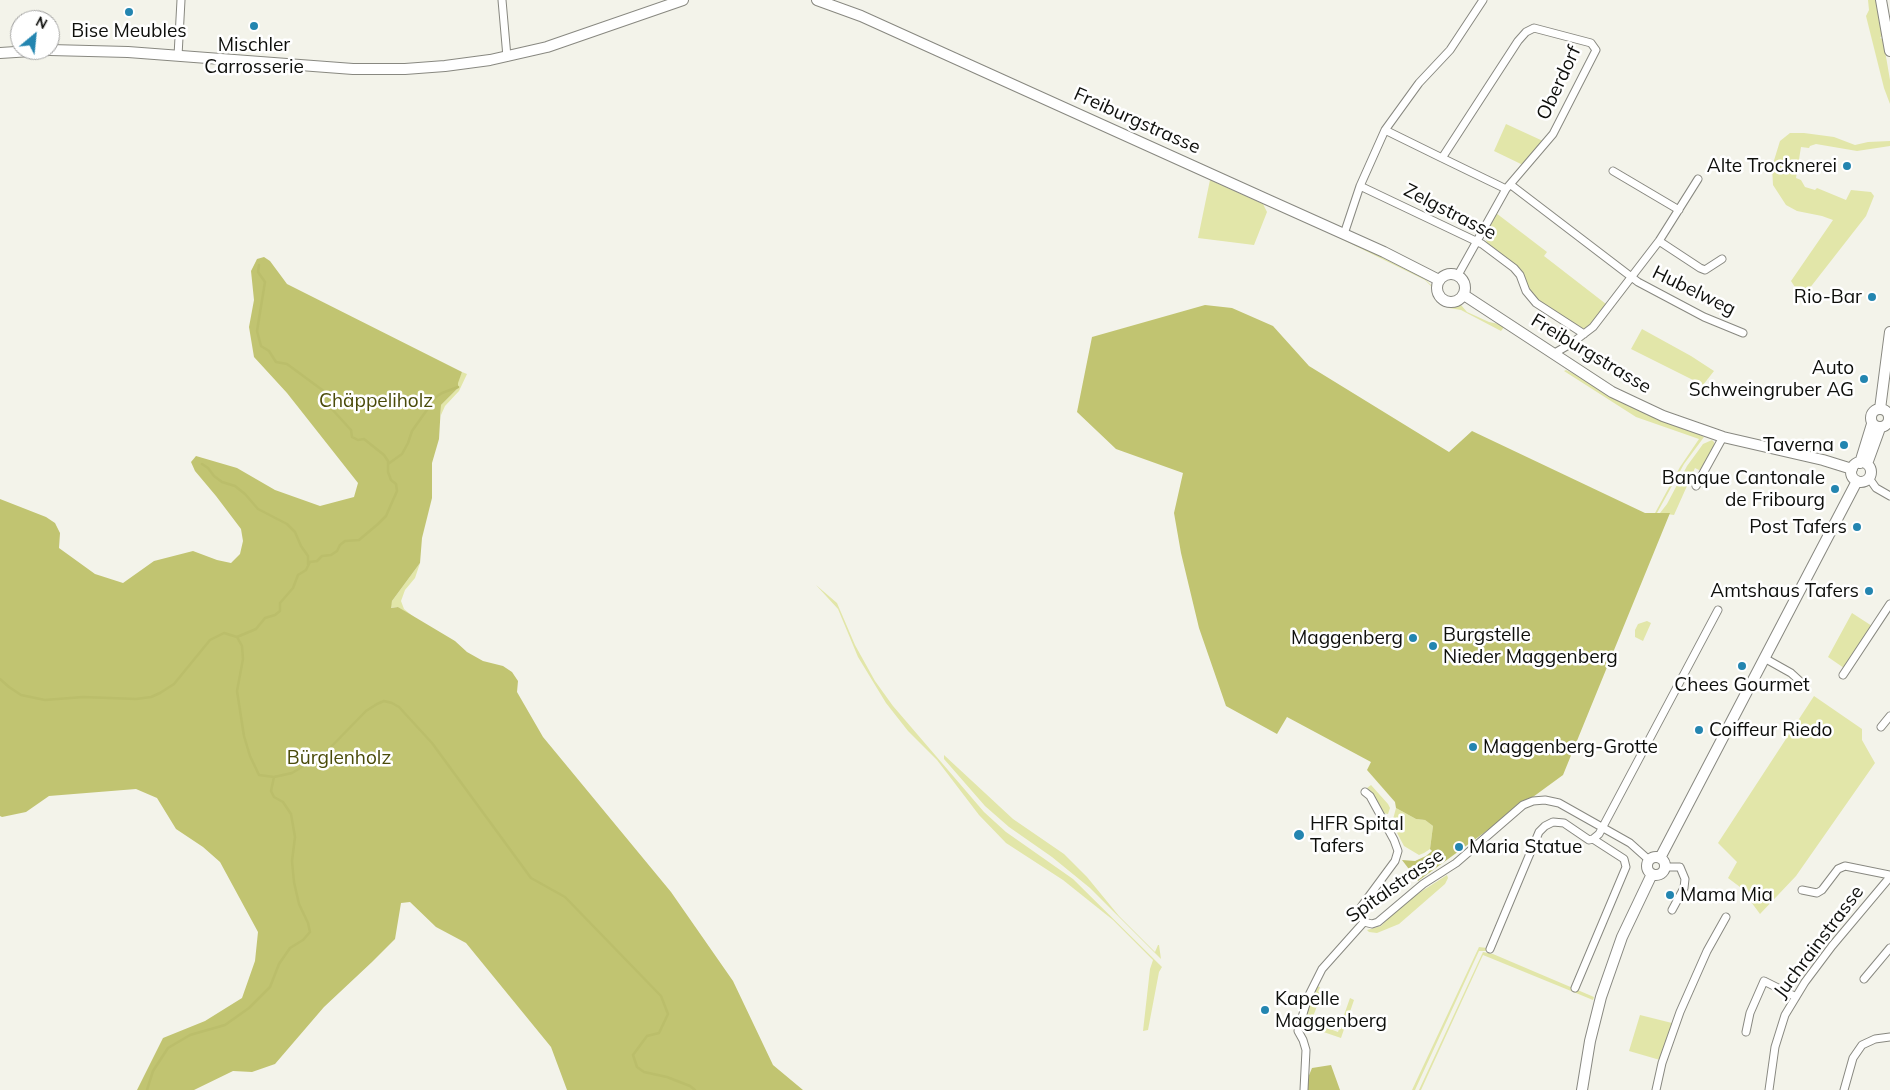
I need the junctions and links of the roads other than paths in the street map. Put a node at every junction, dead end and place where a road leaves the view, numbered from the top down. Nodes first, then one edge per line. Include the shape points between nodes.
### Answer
1 (181, 0) edge
2 (502, 0) edge
3 (683, 0) edge
4 (817, 0) edge
5 (1483, 0) edge
6 (1881, 0) edge
7 (842, 4) edge
8 (60, 50) edge
9 (1890, 51) edge
10 (178, 56) junction
11 (507, 57) junction
12 (1385, 130) junction
13 (1442, 158) junction
14 (1614, 171) dead end
15 (1698, 179) dead end
16 (1360, 186) junction
17 (1508, 187) junction
18 (1679, 210) junction
19 (1344, 234) junction
20 (1477, 241) junction
21 (1658, 241) junction
22 (1722, 259) dead end
23 (1458, 275) junction
24 (1631, 277) junction
25 (1439, 280) junction
26 (1464, 294) junction
27 (1890, 332) edge
28 (1743, 333) dead end
29 (1584, 334) junction
30 (1553, 354) junction
31 (1880, 409) junction
32 (1890, 419) edge
33 (1876, 426) junction
34 (1723, 437) junction
35 (1860, 465) junction
36 (1869, 478) junction
37 (1857, 481) junction
38 (1696, 486) dead end
39 (1890, 496) edge
40 (1890, 604) edge
41 (1718, 610) dead end
42 (1766, 659) junction
43 (1843, 675) dead end
44 (1803, 684) dead end
45 (1890, 716) edge
46 (1881, 727) dead end
47 (1365, 792) dead end
48 (1602, 827) junction
49 (1593, 839) junction
50 (1648, 860) junction
51 (1663, 862) junction
52 (1652, 874) junction
53 (1890, 876) edge
54 (1802, 890) dead end
55 (1672, 910) dead end
56 (1726, 917) dead end
57 (1364, 922) junction
58 (1490, 948) dead end
59 (1890, 948) edge
60 (1864, 979) dead end
61 (1575, 988) dead end
62 (1796, 997) junction
63 (1746, 1032) dead end
64 (1890, 1037) edge
65 (1304, 1090) edge
66 (1582, 1090) edge
67 (1656, 1090) edge
68 (1769, 1090) edge
69 (1844, 1090) edge

1 - 10 street
2 - 11 street
3 - 11 main road via 560,43
4 - 7 main road, Freiburgstrasse
5 - 12 street via 1450,50 1419,83
6 - 9 main road
7 - 19 main road, Freiburgstrasse
8 - 10 main road
10 - 11 main road via 395,69
12 - 13 street
12 - 16 street
13 - 17 street
13 - 17 street, Oberdorf via 1526,32 1534,28 1591,43 1596,50 1553,134
14 - 18 street
15 - 18 street, Hubelweg
16 - 19 street
16 - 20 street, Zelgstrasse
17 - 20 street, Oberdorf
17 - 24 street
18 - 21 street, Hubelweg
19 - 25 main road, Freiburgstrasse
20 - 23 street, Oberdorf
20 - 29 street, Zelgstrasse via 1514,268 1536,303
21 - 22 street, Hubelweg via 1705,270
21 - 24 street, Hubelweg
23 - 25 main road via 1449,274
23 - 26 main road via 1464,282
24 - 28 street, Hubelweg via 1704,317
24 - 29 street, Hubelweg
25 - 26 main road via 1438,294 1444,300 1457,301
26 - 30 main road, Freiburgstrasse
27 - 31 main road
29 - 30 street, Hubelweg
30 - 34 main road, Freiburgstrasse via 1628,400
31 - 32 main road via 1887,412
31 - 33 main road via 1871,415
32 - 33 main road via 1887,425
33 - 35 main road
34 - 35 main road, Freiburgstrasse via 1823,460
34 - 38 street
35 - 36 main road via 1870,470
35 - 37 main road via 1852,476
36 - 37 main road via 1864,482
36 - 39 street via 1876,488
37 - 42 main road
40 - 43 street
41 - 48 street
42 - 44 street
42 - 51 main road
45 - 46 street
47 - 57 street via 1398,851 1395,861 1361,907
48 - 49 street
48 - 50 street, Spitalstrasse via 1630,843
48 - 57 street, Spitalstrasse via 1559,803 1545,800 1528,802 1456,863 1416,889 1378,922
49 - 58 street via 1586,839 1564,823 1553,822 1539,832
49 - 61 street via 1624,860 1626,867
50 - 51 main road via 1654,857
50 - 52 main road via 1646,866
51 - 52 main road via 1662,873
51 - 55 street via 1680,867 1685,879 1684,888
52 - 66 main road via 1610,970 1596,1014
53 - 54 street, Juchrainstrasse via 1845,866 1838,869 1817,893
53 - 62 street, Juchrainstrasse via 1832,946
56 - 67 street via 1680,1012
57 - 65 street, Spitalstrasse via 1322,968 1308,997 1298,1031 1306,1050
59 - 60 street
62 - 63 street via 1764,981 1750,1013
62 - 68 street, Juchrainstrasse via 1784,1015 1774,1047
64 - 69 street via 1862,1045 1853,1058

